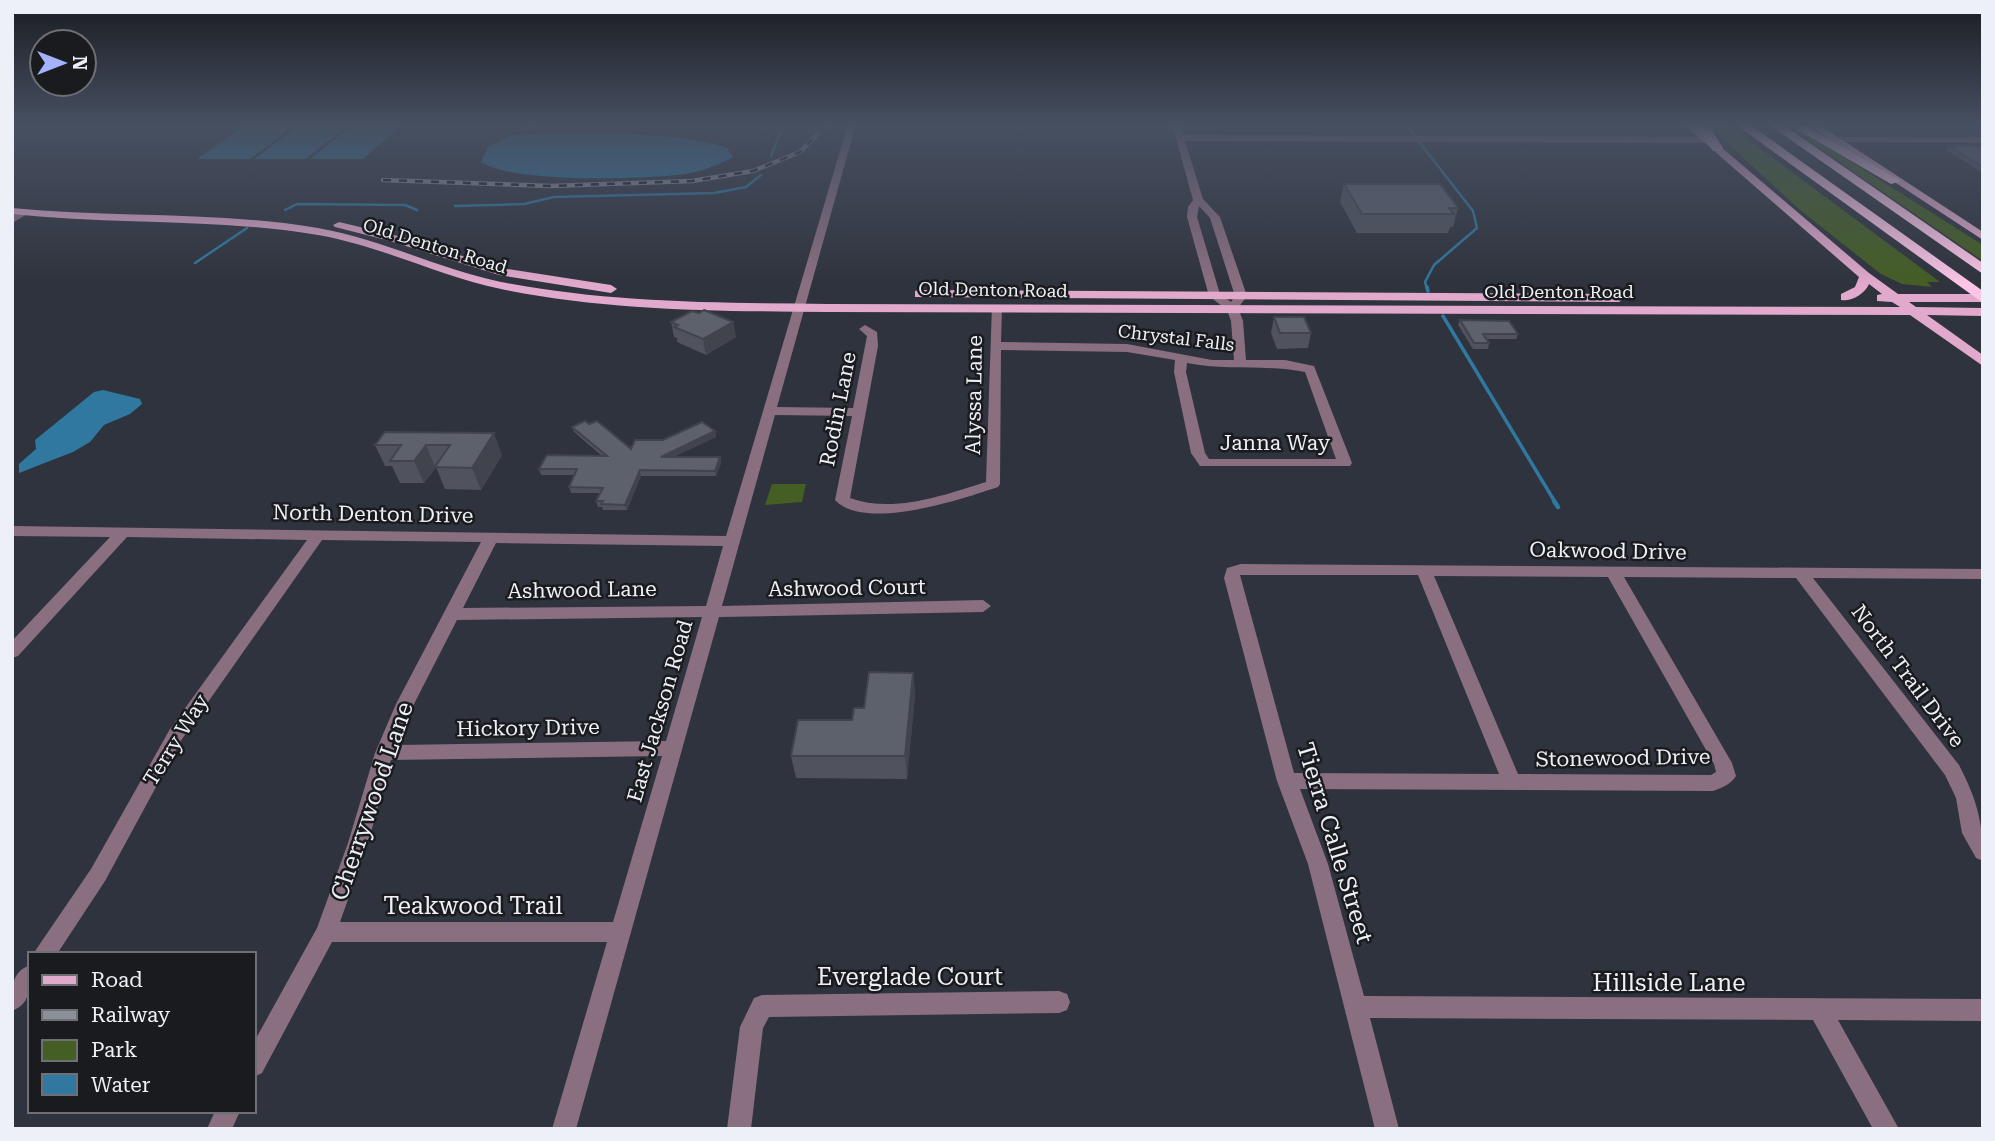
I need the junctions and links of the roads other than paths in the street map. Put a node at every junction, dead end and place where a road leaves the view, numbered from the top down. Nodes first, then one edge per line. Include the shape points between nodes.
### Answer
1 (837, 177) edge
2 (1191, 177) edge
3 (1751, 177) edge
4 (1815, 177) edge
5 (1850, 177) edge
6 (1888, 177) edge
7 (1890, 177) edge
8 (1895, 181) junction
9 (12, 199) edge
10 (1198, 200) junction
11 (74, 207) junction
12 (18, 212) edge
13 (12, 220) edge
14 (1983, 237) edge
15 (394, 238) junction
16 (375, 246) junction
17 (1983, 270) edge
18 (1864, 276) junction
19 (1983, 289) edge
20 (1957, 293) junction
21 (1215, 296) junction
22 (1241, 296) junction
23 (1547, 297) junction
24 (1845, 297) junction
25 (1706, 298) junction
26 (1893, 298) junction
27 (1983, 298) edge
28 (801, 300) junction
29 (996, 307) junction
30 (1232, 308) junction
31 (1558, 310) junction
32 (1718, 310) junction
33 (1908, 310) junction
34 (1983, 312) edge
35 (1983, 321) edge
36 (865, 329) dead end
37 (1952, 341) junction
38 (996, 346) junction
39 (1181, 357) junction
40 (1983, 362) edge
41 (1240, 363) junction
42 (769, 411) junction
43 (858, 412) junction
44 (1345, 463) joint
45 (842, 500) joint
46 (12, 531) edge
47 (124, 531) junction
48 (319, 534) junction
49 (491, 537) junction
50 (732, 541) junction
51 (1424, 571) junction
52 (1233, 572) joint
53 (1613, 572) junction
54 (1800, 572) junction
55 (1983, 574) edge
56 (983, 606) dead end
57 (712, 609) junction
58 (452, 614) junction
59 (12, 652) edge
60 (673, 748) junction
61 (384, 752) junction
62 (1287, 782) junction
63 (1512, 782) junction
64 (1983, 852) edge
65 (326, 932) junction
66 (620, 932) junction
67 (45, 952) edge
68 (28, 978) edge
69 (12, 1000) edge
70 (1059, 1002) dead end
71 (1356, 1007) junction
72 (1820, 1010) junction
73 (1983, 1010) edge
74 (256, 1061) edge
75 (228, 1113) edge
76 (219, 1129) edge
77 (564, 1129) edge
78 (739, 1129) edge
79 (1387, 1129) edge
80 (1887, 1129) edge

1 - 28 street, East Jackson Road
2 - 10 street
3 - 18 main road
4 - 27 highway
5 - 17 highway
6 - 8 highway
7 - 8 main road
8 - 14 main road
9 - 11 main road, Old Denton Road
10 - 21 street via 1192,216
10 - 22 street via 1215,217
11 - 12 main road
11 - 15 main road, Old Denton Road via 264,214
12 - 13 street
12 - 16 main road, Old Denton Road via 259,224
15 - 16 main road
15 - 28 main road, Old Denton Road via 499,271 572,284
16 - 28 main road, Old Denton Road via 460,276 568,296 655,304
18 - 20 main road
18 - 24 main road via 1861,289
18 - 26 main road
19 - 20 main road
20 - 26 main road, Old Denton Road
20 - 27 main road, Old Denton Road
21 - 22 main road, Old Denton Road
21 - 28 main road, Old Denton Road
21 - 30 street
22 - 23 main road, Old Denton Road
22 - 30 street
23 - 25 main road, Old Denton Road
23 - 31 main road
24 - 25 main road, Old Denton Road
24 - 26 main road, Old Denton Road
25 - 32 main road
26 - 33 main road
28 - 29 main road, Old Denton Road
28 - 42 street, East Jackson Road
29 - 30 main road, Old Denton Road
29 - 38 street, Alyssa Lane
30 - 31 main road, Old Denton Road
30 - 41 street
31 - 32 main road, Old Denton Road
32 - 33 main road, Old Denton Road
33 - 34 main road, Old Denton Road
33 - 37 main road
35 - 37 main road via 1954,324
36 - 43 street, Rodin Lane via 873,335
37 - 40 main road
38 - 39 street, Chrystal Falls via 1111,347
38 - 45 street, Alyssa Lane via 993,484 934,502 856,507
39 - 41 street, Chrystal Falls via 1213,364
39 - 44 street, Janna Way via 1180,372 1198,453 1205,463
41 - 44 street, Chrystal Falls via 1310,369
42 - 43 street
42 - 50 street, East Jackson Road
43 - 45 street, Rodin Lane
46 - 47 street, North Denton Drive
47 - 48 street, North Denton Drive
47 - 59 street
48 - 49 street, North Denton Drive
48 - 67 street, Terry Way via 176,734 98,875
49 - 50 street, North Denton Drive
49 - 58 street, Cherrywood Lane
50 - 57 street, East Jackson Road
51 - 52 street, Oakwood Drive
51 - 53 street, Oakwood Drive
51 - 63 street
52 - 62 street, Tierra Calle Street
53 - 54 street, Oakwood Drive
53 - 63 street, Stonewood Drive via 1723,763 1726,776 1713,783
54 - 55 street, Oakwood Drive
54 - 64 street, North Trail Drive via 1952,770 1966,798 1972,833
56 - 57 street, Ashwood Court via 849,611
57 - 58 street, Ashwood Lane
57 - 60 street, East Jackson Road
58 - 61 street, Cherrywood Lane
60 - 61 street, Hickory Drive
60 - 66 street, East Jackson Road
61 - 65 street, Cherrywood Lane
62 - 63 street, Stonewood Drive
62 - 71 street, Tierra Calle Street via 1318,864
65 - 66 street, Teakwood Trail
65 - 74 street, Cherrywood Lane
66 - 77 street, East Jackson Road
68 - 69 street
70 - 78 street, Everglade Court via 762,1006 752,1027
71 - 72 street, Hillside Lane
71 - 79 street, Tierra Calle Street
72 - 73 street, Hillside Lane
72 - 80 street
75 - 76 street

